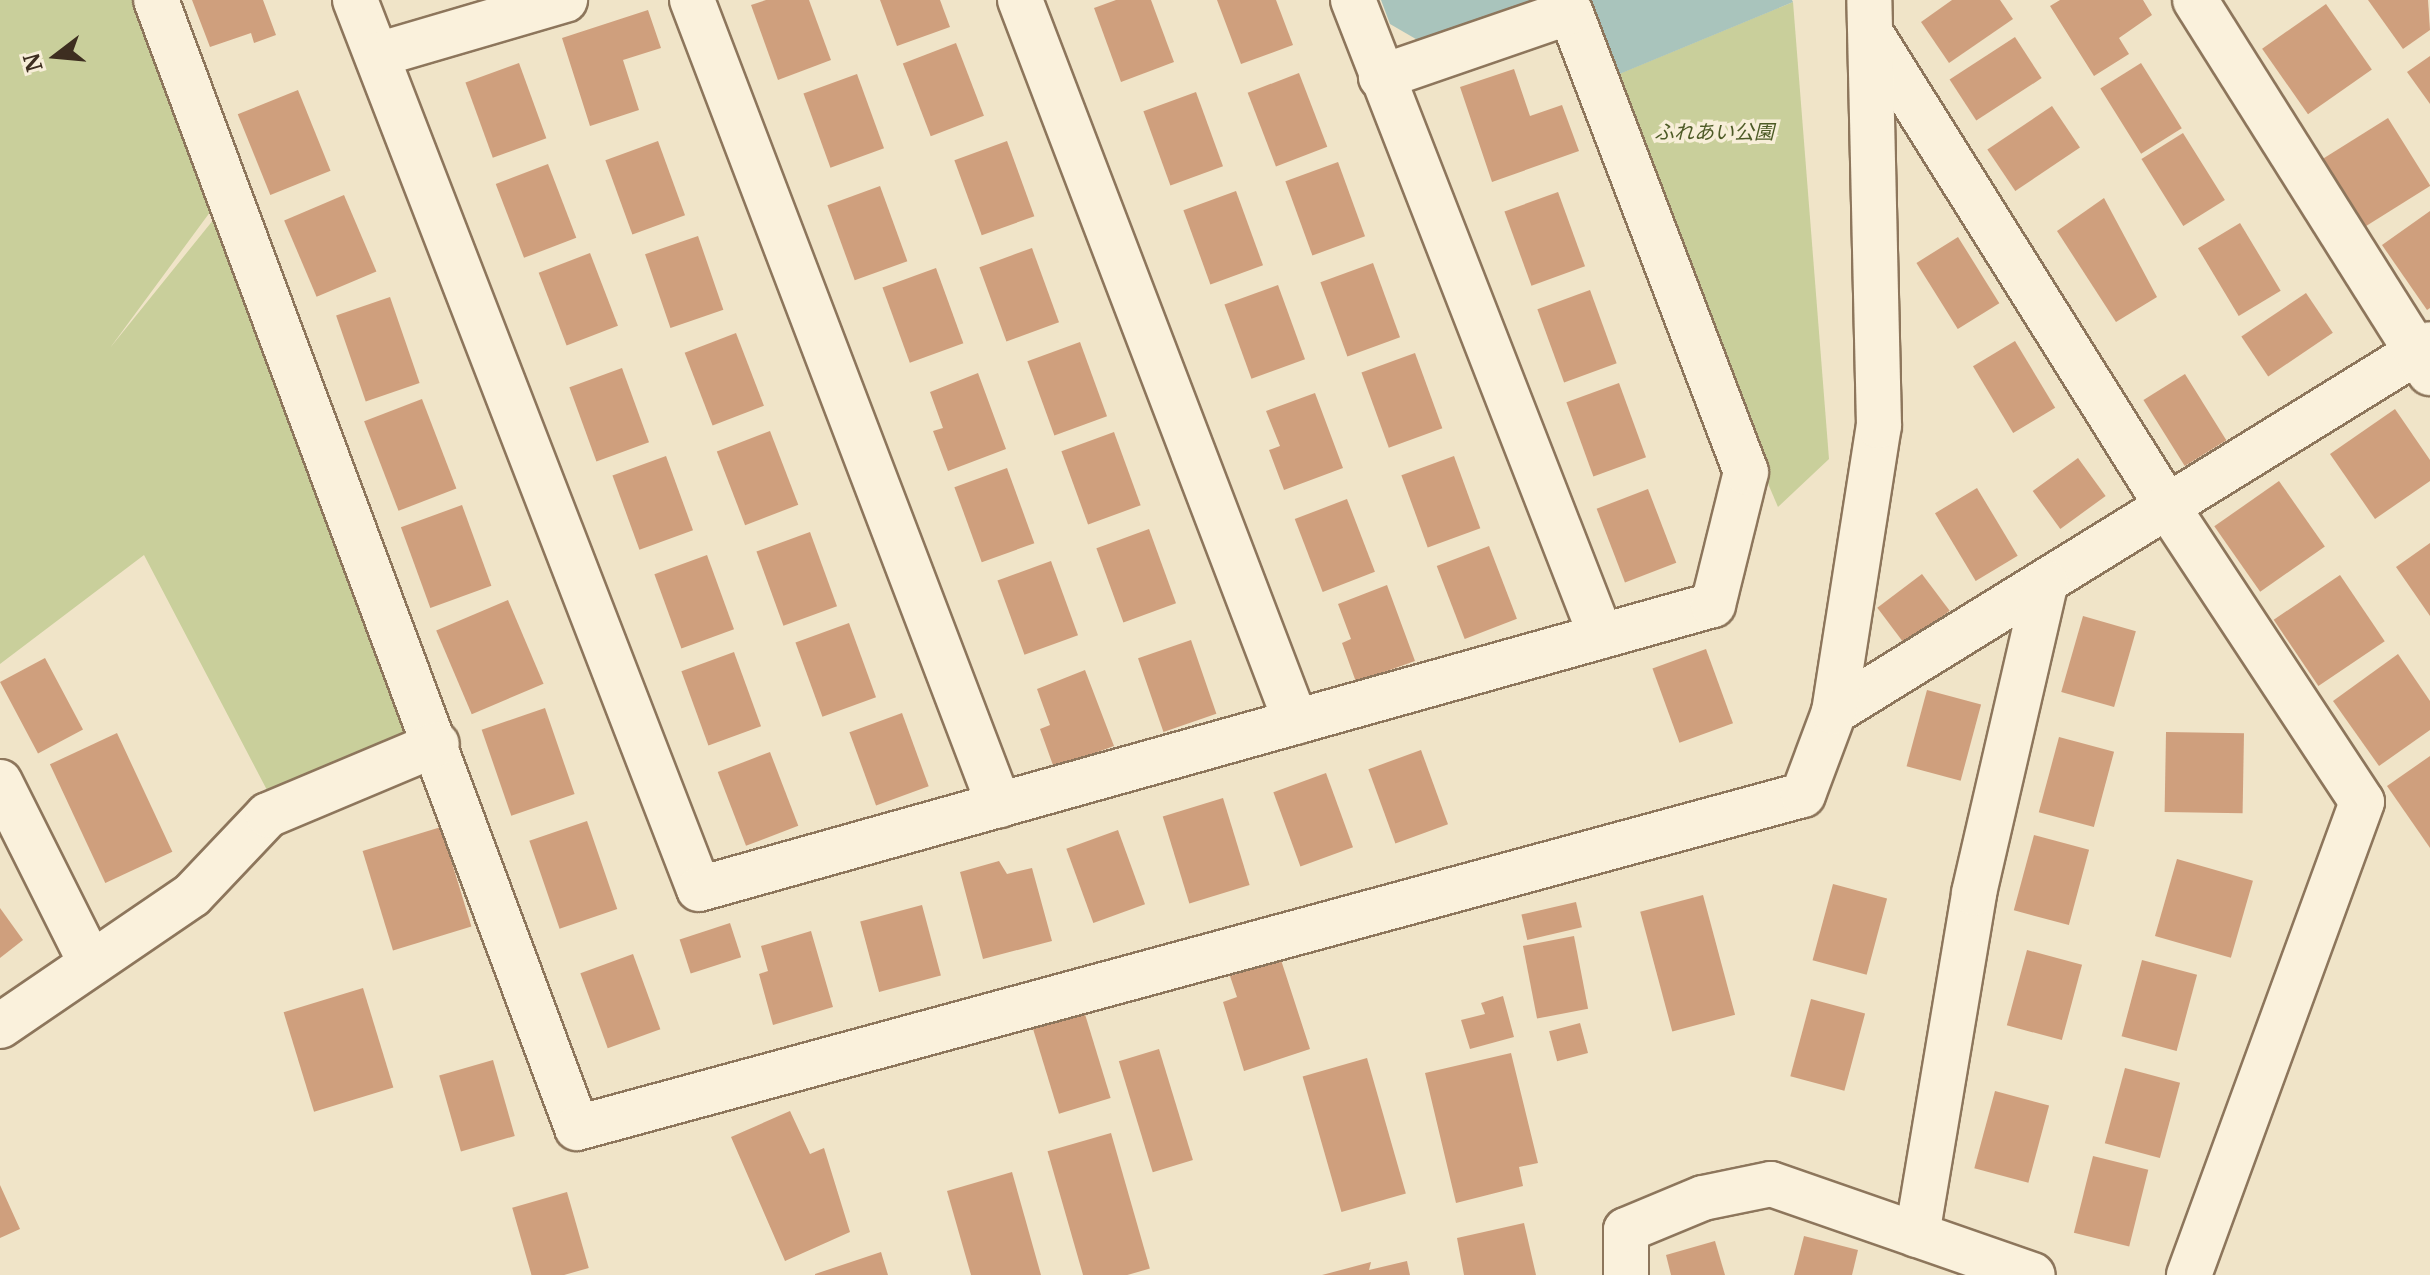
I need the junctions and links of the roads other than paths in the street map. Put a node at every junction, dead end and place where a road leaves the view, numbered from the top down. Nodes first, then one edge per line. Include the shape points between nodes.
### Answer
1 (156, 0) edge
2 (355, 0) edge
3 (565, 0) edge
4 (692, 0) edge
5 (1020, 0) edge
6 (1353, 0) edge
7 (2195, 0) edge
8 (1871, 18) edge
9 (377, 55) junction
10 (1381, 77) junction
11 (2426, 356) edge
12 (2167, 506) junction
13 (2046, 582) junction
14 (1601, 636) junction
15 (1834, 712) junction
16 (1296, 722) junction
17 (437, 744) junction
18 (0, 782) edge
19 (999, 805) junction
20 (91, 964) junction
21 (0, 1026) edge
22 (1917, 1235) junction
23 (1626, 1275) edge
24 (2033, 1275) edge
25 (2189, 1275) edge

1 - 17 street
2 - 9 street
3 - 9 street
4 - 19 street
5 - 16 street
6 - 10 street
7 - 11 street
8 - 12 street
8 - 15 street via 1879,426
9 - 19 street via 699,889
10 - 14 street
10 - 14 street via 1570,12 1746,472 1713,605
11 - 12 street
12 - 13 street
12 - 25 street via 2362,802
13 - 15 street
13 - 22 street via 1974,893
14 - 16 street
15 - 17 street via 1803,795 577,1128
16 - 19 street
17 - 20 street via 268,815 192,895
18 - 20 street
20 - 21 street
22 - 23 street via 1771,1184 1703,1198 1626,1230
22 - 24 street

